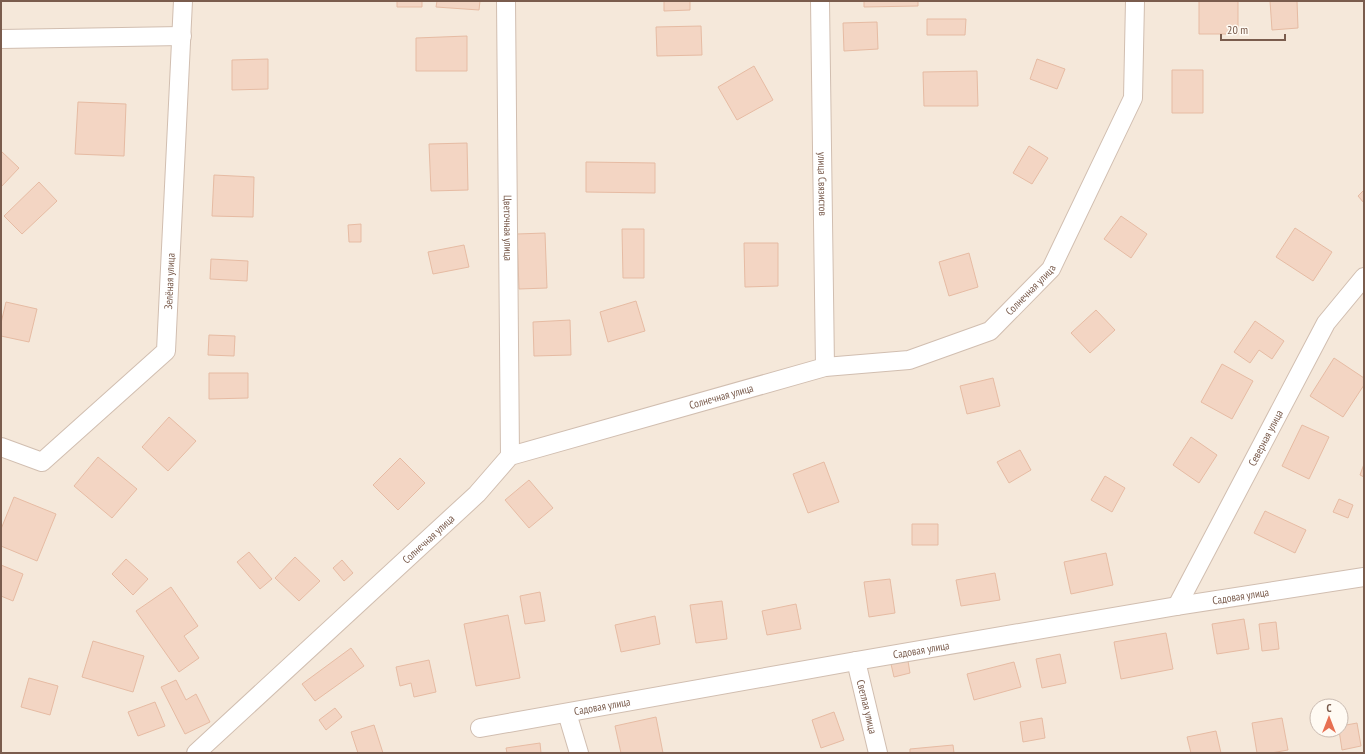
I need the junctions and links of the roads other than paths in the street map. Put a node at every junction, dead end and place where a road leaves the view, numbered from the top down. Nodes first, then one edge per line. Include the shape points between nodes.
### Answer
1 (183, 1) edge
2 (506, 1) edge
3 (820, 1) edge
4 (1135, 1) edge
5 (182, 36) junction
6 (1, 39) edge
7 (1364, 278) edge
8 (825, 367) junction
9 (1, 446) edge
10 (510, 456) junction
11 (1364, 577) edge
12 (1177, 606) junction
13 (856, 660) junction
14 (567, 713) junction
15 (480, 728) dead end
16 (196, 753) edge
17 (579, 753) edge
18 (878, 753) edge

1 - 5 street, Зелёная улица
2 - 10 street, Цветочная улица
3 - 8 street, улица Связистов
4 - 8 street, Солнечная улица via 1133,98 1051,269 990,332 909,360
5 - 6 street
5 - 9 street, Зелёная улица via 166,351 42,462
7 - 12 street, Северная улица via 1326,323
8 - 10 street, Солнечная улица
10 - 16 street, Солнечная улица via 477,494
11 - 12 street, Садовая улица
12 - 13 street, Садовая улица
13 - 14 street, Садовая улица
13 - 18 street, Светлая улица
14 - 15 street, Садовая улица
14 - 17 street

